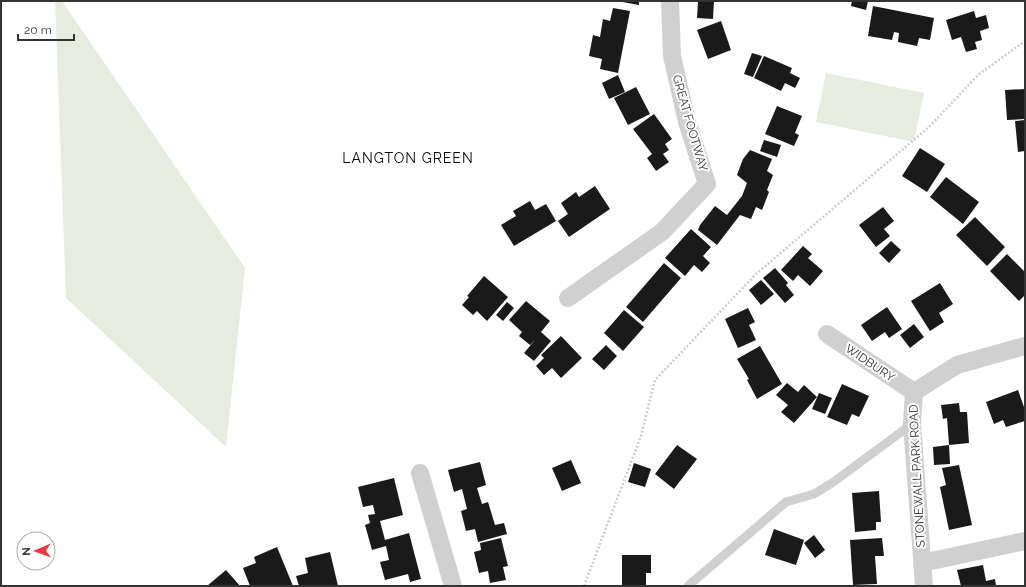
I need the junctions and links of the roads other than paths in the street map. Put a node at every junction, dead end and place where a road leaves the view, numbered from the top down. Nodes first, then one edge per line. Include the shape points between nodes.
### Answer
1 (670, 1) edge
2 (568, 298) dead end
3 (827, 334) dead end
4 (1025, 346) edge
5 (914, 392) junction
6 (912, 424) junction
7 (420, 474) dead end
8 (1025, 541) edge
9 (922, 563) junction
10 (453, 586) edge
11 (688, 586) edge
12 (924, 586) edge

1 - 2 street, GREAT FOOTWAY via 672,56 687,122 707,184 662,232
3 - 5 street, WIDBURY
4 - 5 street, STONEWALL PARK ROAD via 957,365
5 - 6 street, STONEWALL PARK ROAD
6 - 9 street, STONEWALL PARK ROAD
6 - 11 lane via 814,494 786,502
7 - 10 street
8 - 9 street
9 - 12 street, STONEWALL PARK ROAD

